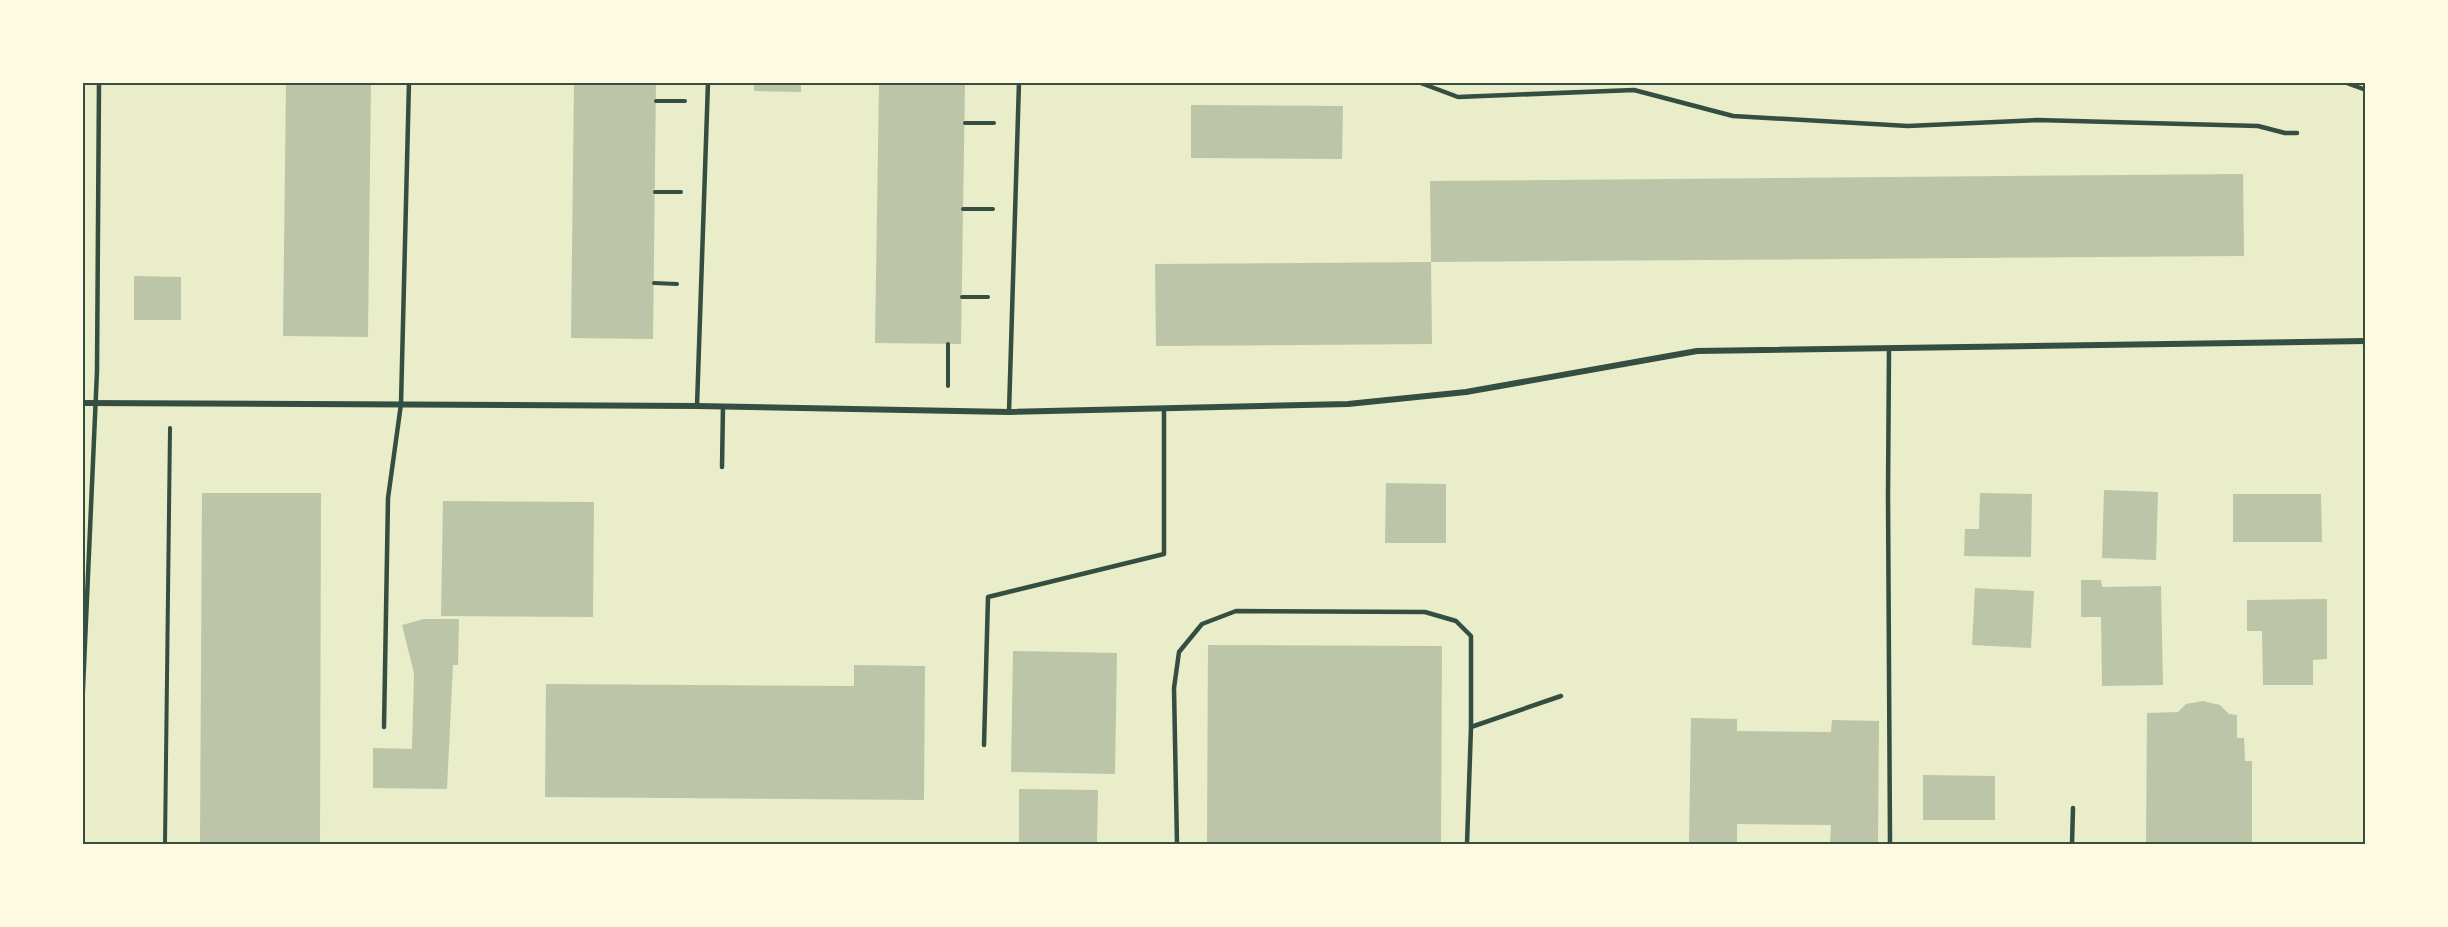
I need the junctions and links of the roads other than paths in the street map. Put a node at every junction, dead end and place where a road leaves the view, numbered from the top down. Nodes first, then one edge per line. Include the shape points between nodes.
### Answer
1 (99, 82) edge
2 (409, 82) edge
3 (708, 82) edge
4 (1019, 82) edge
5 (1418, 82) edge
6 (2344, 82) edge
7 (2366, 90) edge
8 (2297, 133) dead end
9 (2366, 341) edge
10 (1889, 348) junction
11 (82, 403) edge
12 (96, 403) junction
13 (401, 404) junction
14 (697, 406) junction
15 (723, 406) junction
16 (1164, 408) junction
17 (1009, 412) junction
18 (722, 467) dead end
19 (1561, 696) dead end
20 (82, 711) edge
21 (384, 727) dead end
22 (1471, 727) junction
23 (984, 745) dead end
24 (2073, 808) dead end
25 (1177, 844) edge
26 (1467, 844) edge
27 (1890, 844) edge
28 (2072, 844) edge

1 - 12 lane
2 - 13 lane
3 - 14 lane
4 - 17 lane
5 - 8 lane via 1458,97 1634,90 1733,116 1908,126 2037,120 2258,126 2285,134
6 - 7 lane
9 - 10 street
10 - 16 street via 1697,351 1466,392 1348,404
10 - 27 lane
11 - 12 street
12 - 13 street
12 - 20 lane
13 - 14 street
13 - 21 lane via 388,498
14 - 15 street
15 - 17 street
15 - 18 lane
16 - 17 street
16 - 23 lane via 1164,554 988,597
19 - 22 lane
22 - 25 lane via 1471,636 1456,621 1425,612 1236,611 1202,624 1179,652 1174,688
22 - 26 lane
24 - 28 lane

